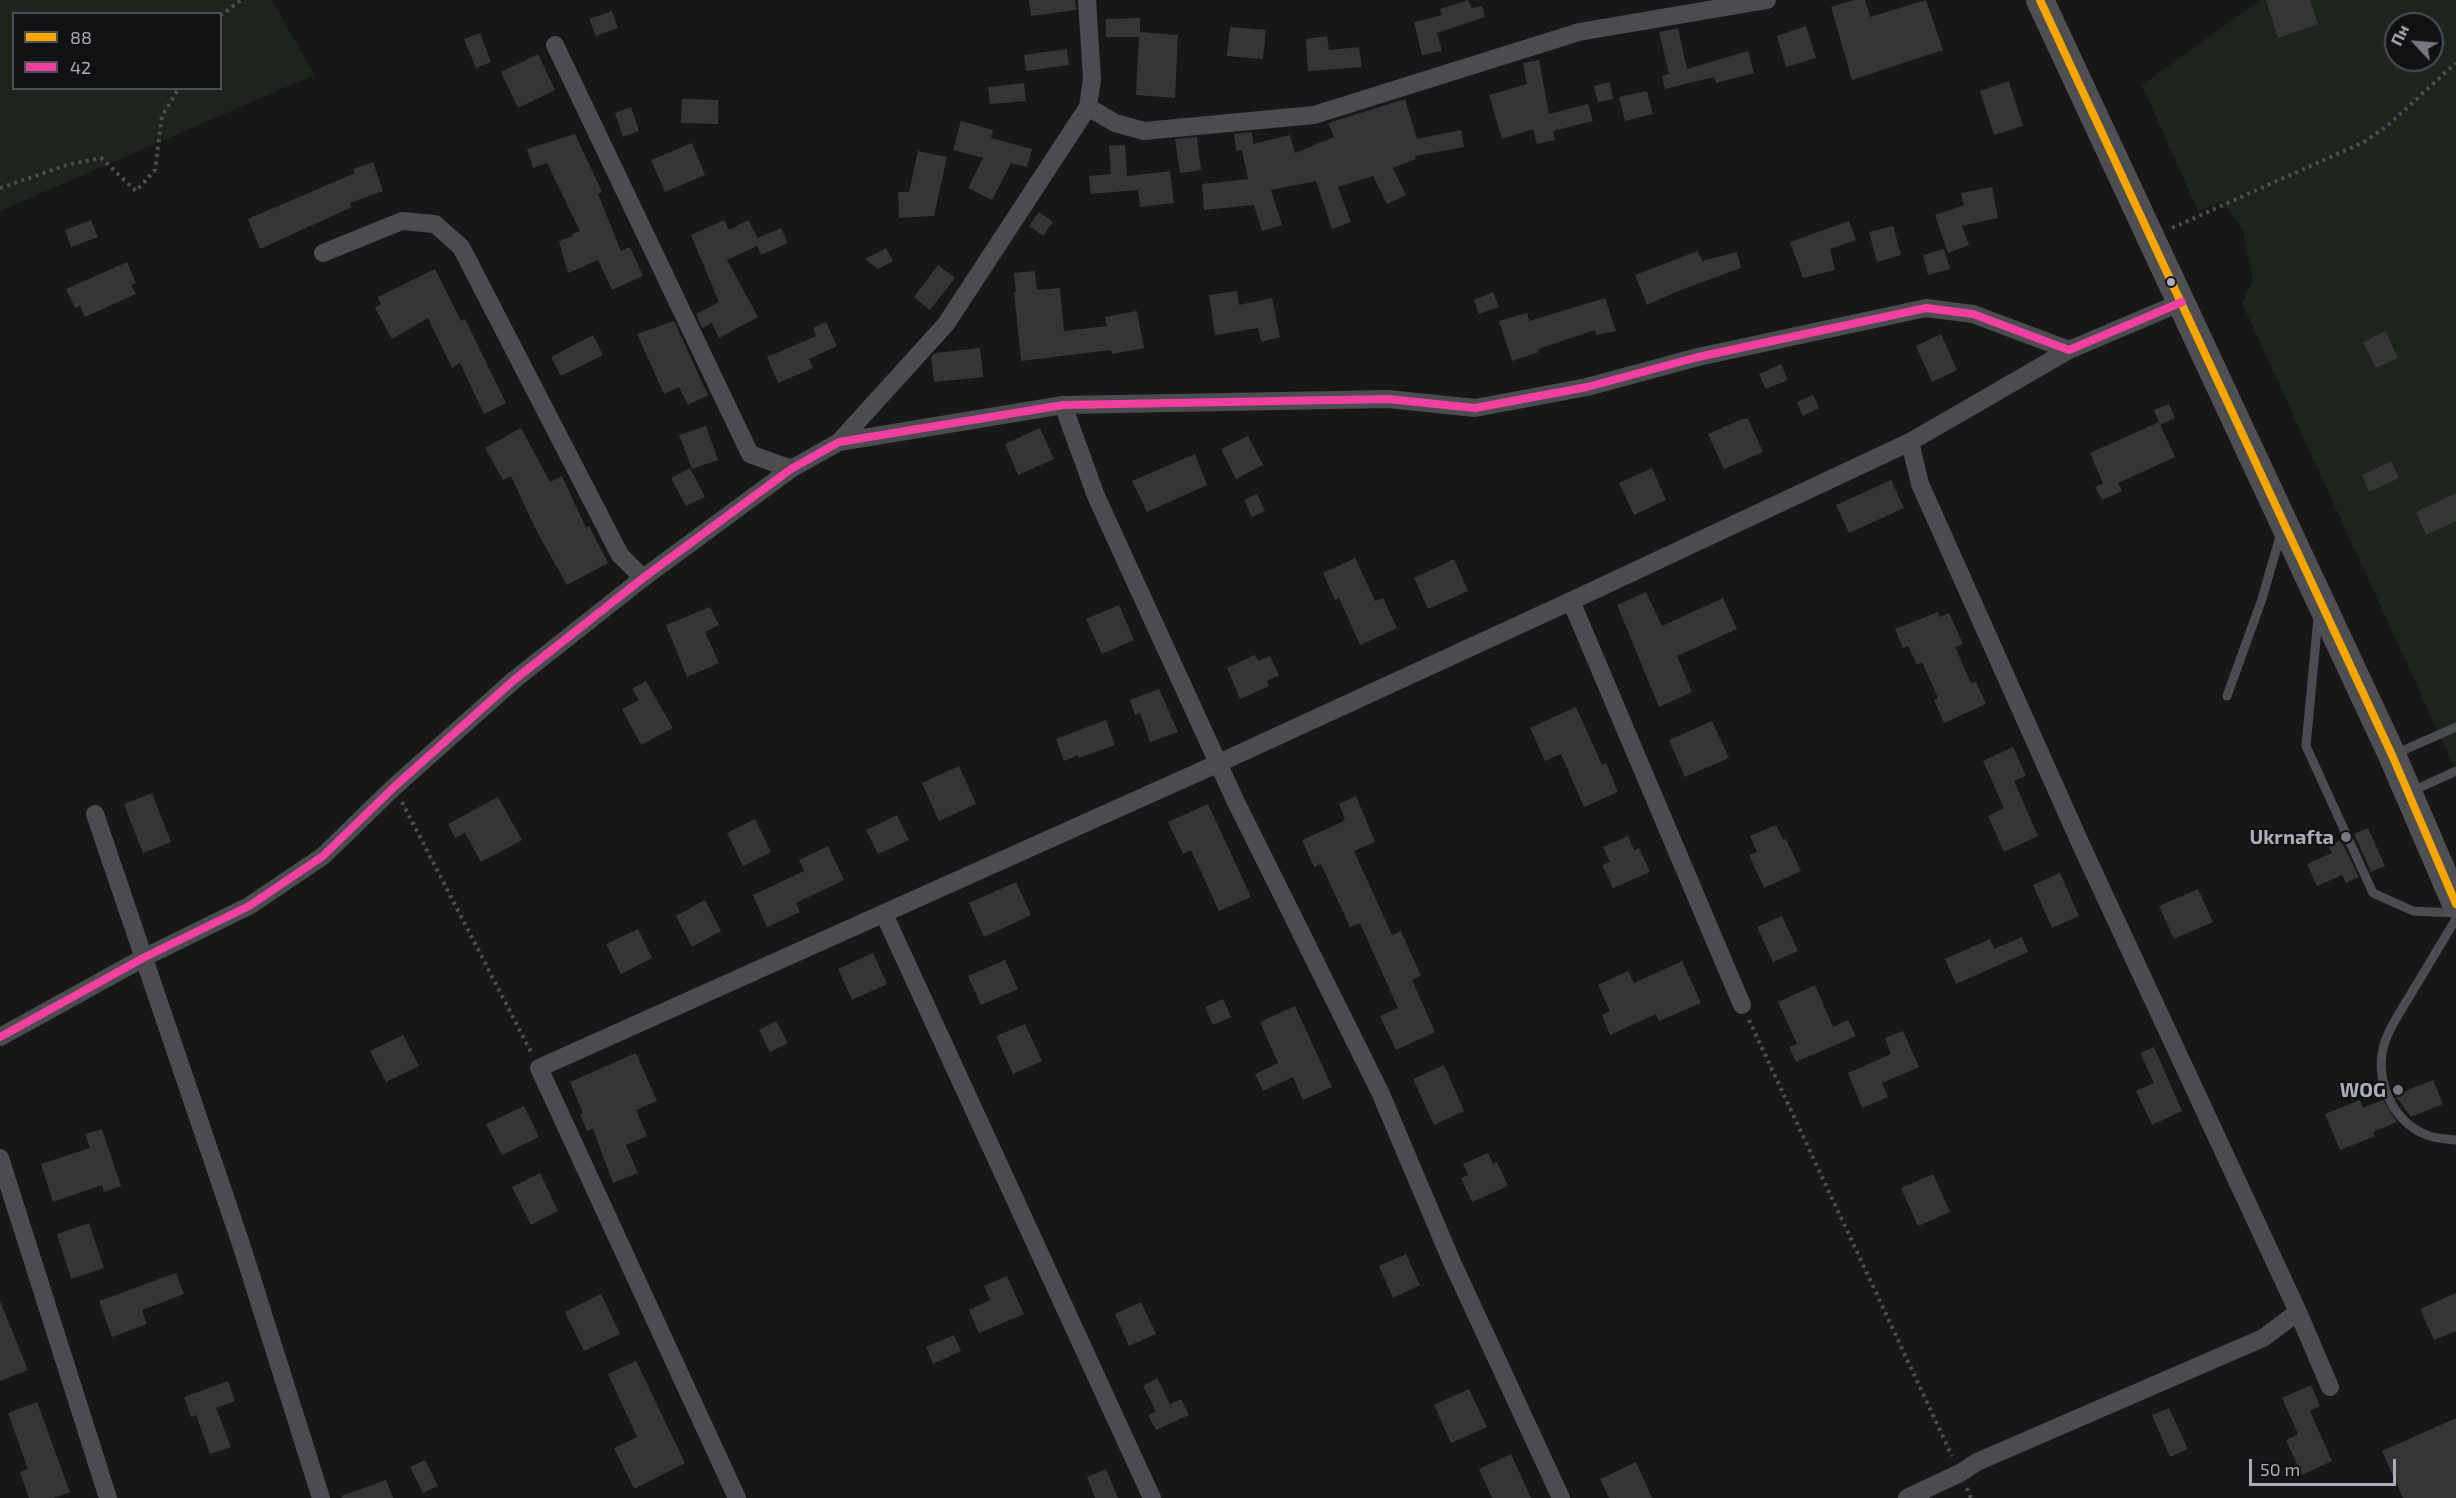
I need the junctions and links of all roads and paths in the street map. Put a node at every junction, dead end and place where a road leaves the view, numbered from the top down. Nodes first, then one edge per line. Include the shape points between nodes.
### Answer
1 (242, 0) edge
2 (1087, 0) edge
3 (1767, 0) edge
4 (2040, 0) edge
5 (222, 15) edge
6 (555, 45) dead end
7 (2456, 63) edge
8 (178, 90) edge
9 (1088, 107) junction
10 (0, 188) edge
11 (2152, 236) junction
12 (323, 253) dead end
13 (2182, 302) junction
14 (2069, 350) junction
15 (1063, 405) junction
16 (839, 442) junction
17 (1910, 442) junction
18 (791, 469) junction
19 (2284, 523) junction
20 (643, 578) junction
21 (1572, 601) junction
22 (2320, 601) junction
23 (2228, 696) dead end
24 (2456, 727) edge
25 (2392, 756) junction
26 (1219, 763) junction
27 (2456, 771) edge
28 (394, 787) junction
29 (2408, 793) junction
30 (95, 814) dead end
31 (2456, 904) edge
32 (2456, 913) edge
33 (884, 914) junction
34 (2456, 919) edge
35 (145, 957) junction
36 (1742, 1005) joint
37 (0, 1037) edge
38 (539, 1068) junction
39 (2456, 1140) edge
40 (0, 1158) edge
41 (2298, 1312) junction
42 (2330, 1387) dead end
43 (1960, 1473) junction
44 (108, 1498) edge
45 (321, 1498) edge
46 (736, 1498) edge
47 (1152, 1498) edge
48 (1561, 1498) edge
49 (1907, 1498) edge
50 (1971, 1498) edge

1 - 5 path
2 - 9 street via 1092,79
3 - 9 street via 1579,32 1314,115 1144,131 1115,123
4 - 11 main road
6 - 18 street via 750,454
7 - 11 path via 2364,142
8 - 10 path via 162,116 155,170 136,191 101,158
9 - 16 street via 946,324
11 - 13 main road
12 - 20 street via 402,221 435,224 461,247 620,555
13 - 14 street
13 - 19 main road
14 - 15 street via 1973,314 1926,308 1698,357 1587,387 1475,408 1388,399
14 - 17 street
15 - 16 street
15 - 26 street via 1095,496
16 - 18 street
17 - 21 street
17 - 41 street via 1920,484 2082,847
18 - 20 street
19 - 22 main road
19 - 23 lane
20 - 28 street via 514,681
21 - 26 street
21 - 36 street
22 - 25 main road
22 - 32 lane via 2306,746 2373,893 2413,910
24 - 25 lane
25 - 29 main road
26 - 33 street
26 - 48 street via 1380,1092 1451,1260
27 - 29 lane
28 - 35 street via 323,856 249,906
28 - 38 path
29 - 31 main road
30 - 35 street
33 - 38 street
33 - 47 street
34 - 39 lane via 2384,1042 2381,1065 2384,1089 2395,1110 2411,1126 2432,1137
35 - 37 street
35 - 45 street
36 - 43 path
38 - 46 street
40 - 44 street
41 - 42 street
41 - 43 street via 2263,1338 1977,1462
43 - 49 street
43 - 50 path

